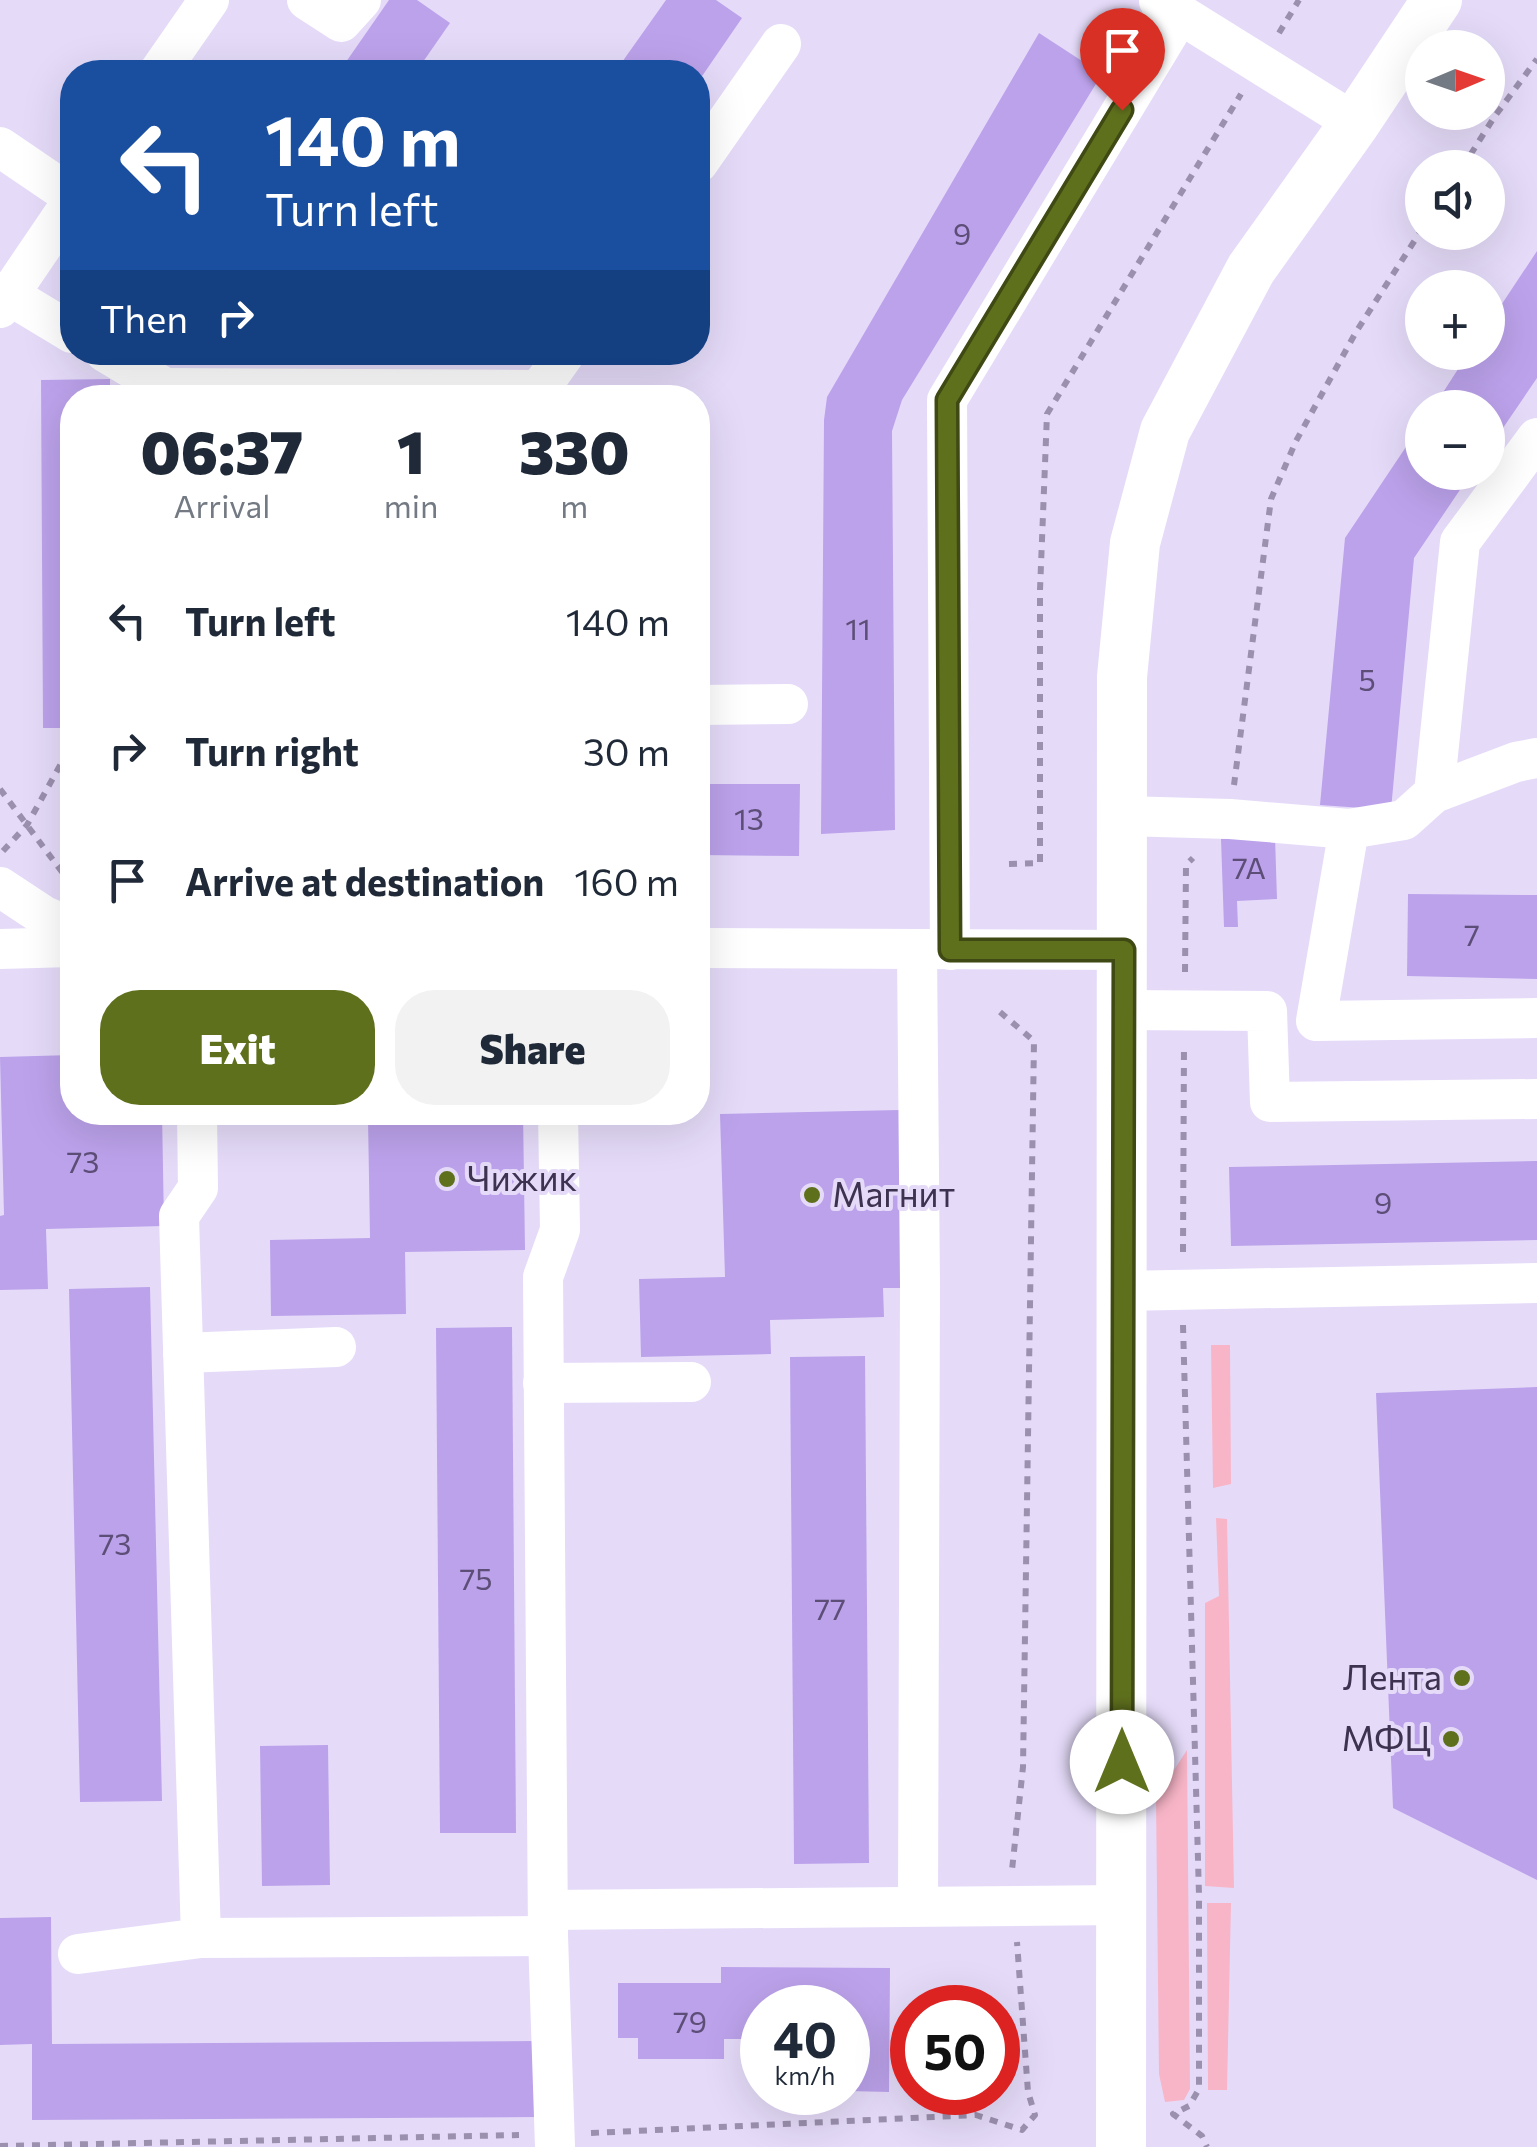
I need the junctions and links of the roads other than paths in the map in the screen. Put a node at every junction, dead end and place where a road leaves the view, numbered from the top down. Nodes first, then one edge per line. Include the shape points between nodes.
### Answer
1 (209, 0) edge
2 (307, 0) edge
3 (361, 0) edge
4 (1436, 0) edge
5 (1169, 7) edge
6 (781, 44) dead end
7 (167, 60) edge
8 (1355, 122) junction
9 (710, 146) edge
10 (0, 147) edge
11 (60, 190) edge
12 (60, 217) edge
13 (4, 302) edge
14 (60, 328) edge
15 (124, 365) edge
16 (153, 385) edge
17 (1537, 438) edge
18 (710, 704) edge
19 (788, 704) dead end
20 (1537, 758) edge
21 (1434, 793) junction
22 (1123, 816) junction
23 (1349, 829) junction
24 (0, 887) edge
25 (60, 923) edge
26 (60, 947) edge
27 (710, 948) edge
28 (0, 949) edge
29 (933, 950) junction
30 (1124, 950) junction
31 (1123, 1010) junction
32 (1537, 1018) edge
33 (1537, 1099) edge
34 (197, 1125) edge
35 (558, 1125) edge
36 (1537, 1284) edge
37 (1122, 1291) junction
38 (336, 1347) dead end
39 (183, 1353) junction
40 (691, 1382) dead end
41 (543, 1384) junction
42 (1121, 1904) junction
43 (918, 1906) junction
44 (548, 1923) junction
45 (201, 1938) junction
46 (78, 1954) dead end
47 (555, 2141) edge
48 (1121, 2147) edge

1 - 7 street
2 - 3 street via 341,22
4 - 8 main road
5 - 8 street
5 - 29 street via 947,400
6 - 9 street
8 - 22 main road via 1251,269 1164,431 1134,543 1122,677
10 - 11 street
12 - 13 street
13 - 14 street
15 - 16 street
17 - 21 street via 1460,542
18 - 19 street
20 - 21 street
21 - 23 street via 1404,820
22 - 23 street
22 - 30 main road
23 - 32 street via 1316,1022
24 - 25 street
26 - 28 street
27 - 29 street
29 - 30 street
29 - 43 street via 920,1285
30 - 31 main road
31 - 33 street via 1267,1011 1270,1102
31 - 37 main road
34 - 39 street via 198,1188 178,1216
35 - 41 street via 560,1230 542,1277
36 - 37 street
37 - 42 main road
38 - 39 street
39 - 45 street
40 - 41 street
41 - 44 street
42 - 43 street
42 - 48 main road
43 - 44 street
44 - 45 street
44 - 47 street
45 - 46 street

